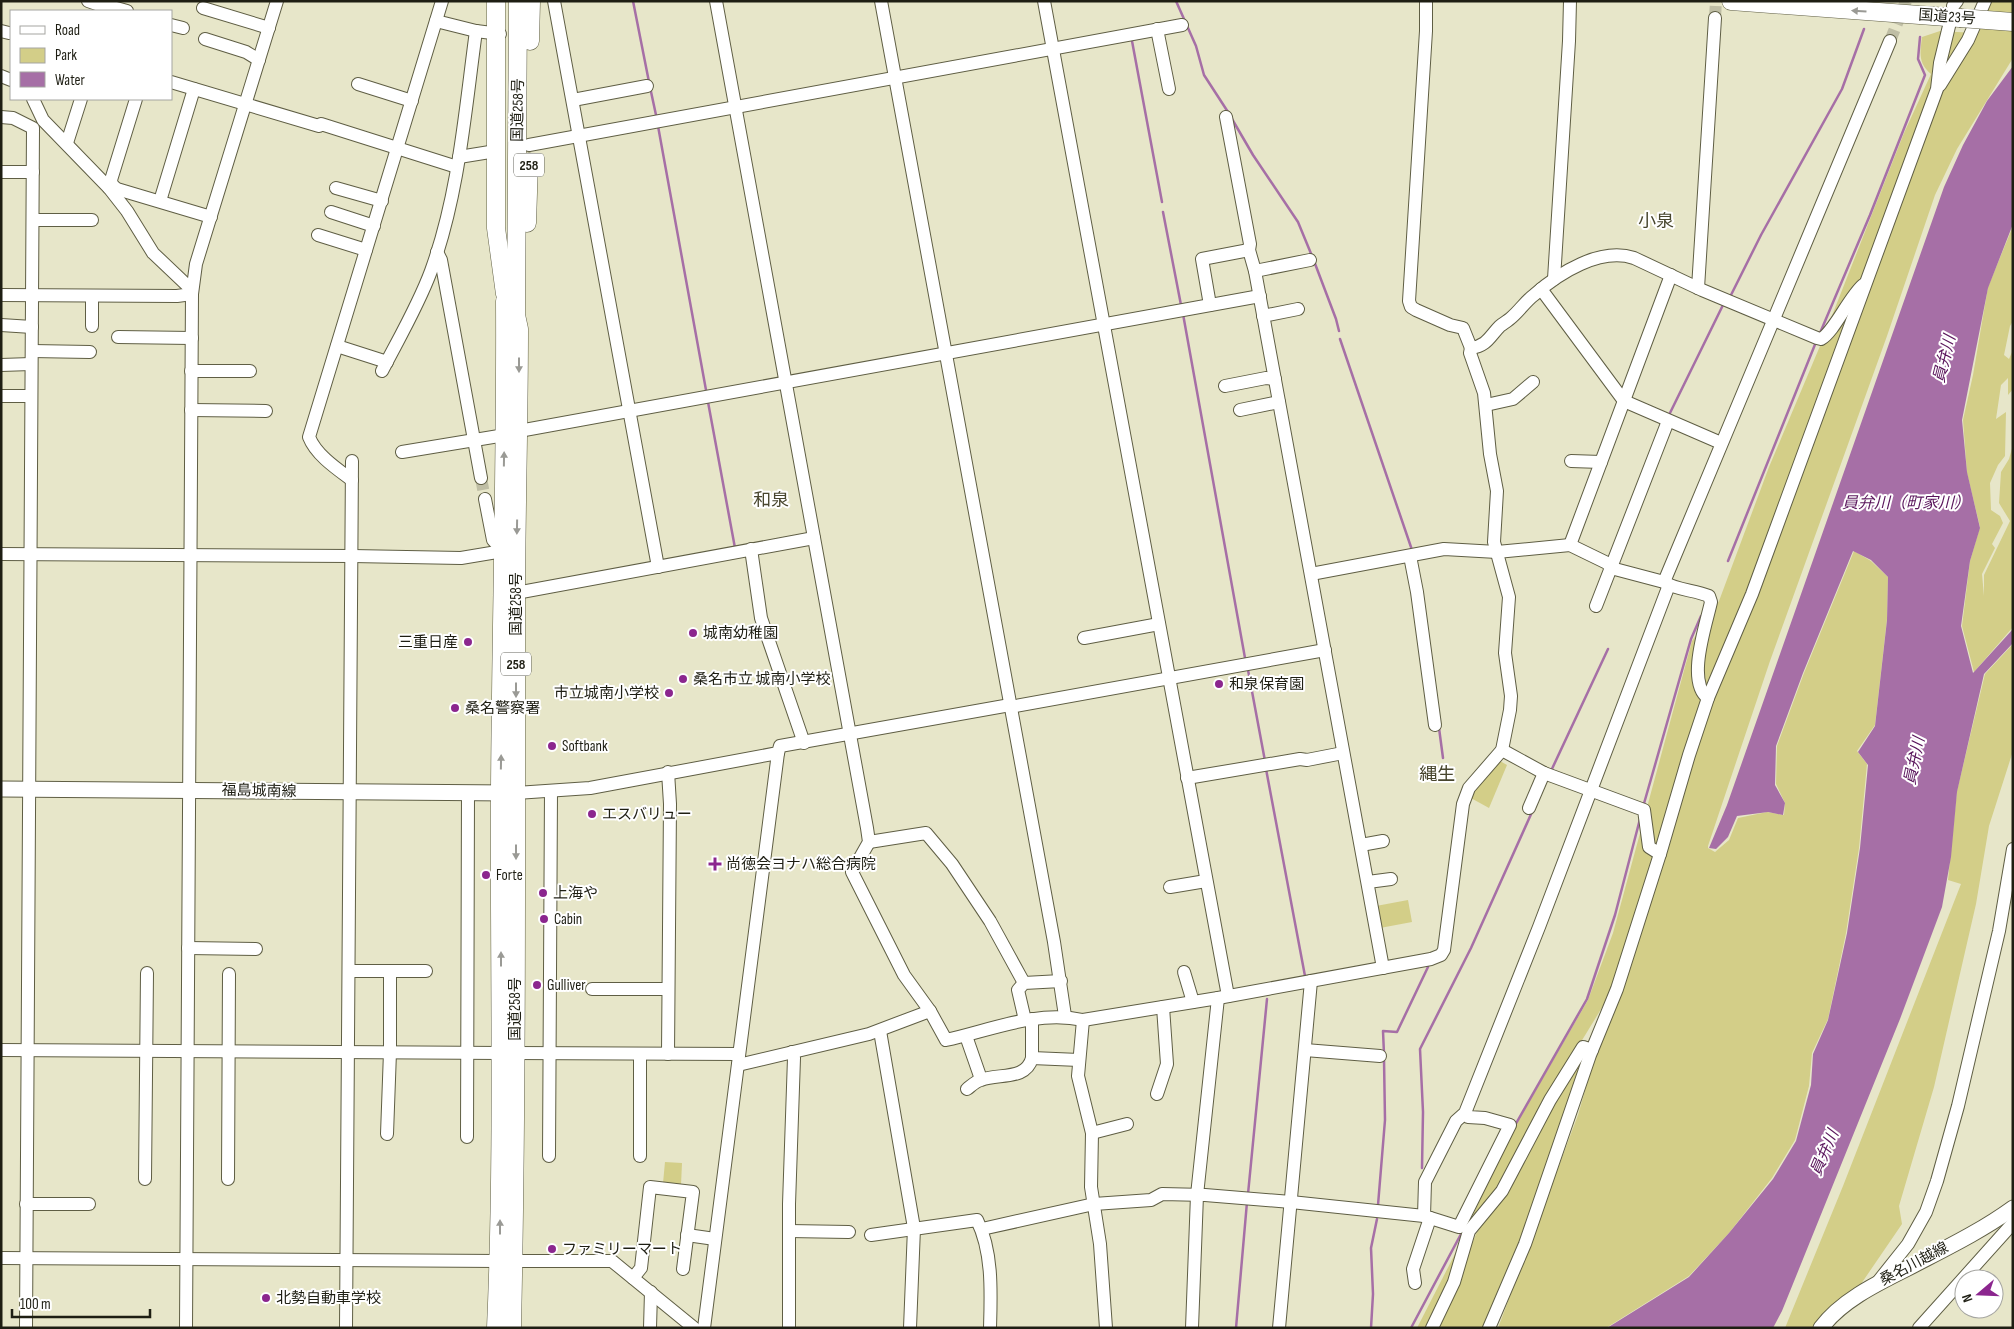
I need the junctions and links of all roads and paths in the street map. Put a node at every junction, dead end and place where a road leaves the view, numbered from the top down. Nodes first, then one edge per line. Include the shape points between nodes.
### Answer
1 (88, 1) edge
2 (277, 1) edge
3 (442, 1) edge
4 (496, 1) edge
5 (509, 1) edge
6 (518, 1) edge
7 (531, 1) edge
8 (554, 1) edge
9 (716, 1) edge
10 (881, 1) edge
11 (1044, 1) edge
12 (1426, 1) edge
13 (1570, 1) edge
14 (1731, 1) edge
15 (1884, 1) edge
16 (1985, 1) edge
17 (109, 7) edge
18 (203, 8) dead end
19 (122, 10) edge
20 (1957, 10) edge
21 (2013, 10) edge
22 (1715, 18) tunnel mouth
23 (436, 21) junction
24 (2013, 22) edge
25 (1182, 25) dead end
26 (269, 28) junction
27 (1158, 29) junction
28 (476, 31) junction
29 (498, 34) junction
30 (205, 39) dead end
31 (1890, 41) tunnel mouth
32 (1053, 48) junction
33 (259, 60) junction
34 (895, 77) junction
35 (172, 82) edge
36 (358, 84) dead end
37 (647, 86) dead end
38 (194, 89) junction
39 (1169, 89) dead end
40 (1937, 89) junction
41 (34, 100) edge
42 (80, 100) edge
43 (136, 100) edge
44 (573, 100) junction
45 (412, 101) junction
46 (245, 103) junction
47 (735, 106) junction
48 (1, 117) edge
49 (1226, 117) dead end
50 (44, 120) junction
51 (33, 128) junction
52 (580, 136) junction
53 (67, 143) junction
54 (529, 145) junction
55 (397, 149) junction
56 (496, 151) junction
57 (458, 162) junction
58 (1, 172) edge
59 (33, 172) junction
60 (110, 187) junction
61 (336, 188) dead end
62 (160, 201) junction
63 (382, 201) junction
64 (331, 212) dead end
65 (211, 216) junction
66 (33, 220) junction
67 (92, 220) dead end
68 (374, 226) junction
69 (318, 235) dead end
70 (366, 250) junction
71 (1249, 250) junction
72 (437, 252) junction
73 (1310, 260) dead end
74 (1255, 271) junction
75 (1671, 275) junction
76 (1554, 279) junction
77 (1867, 284) junction
78 (1541, 288) junction
79 (1698, 288) junction
80 (192, 292) junction
81 (505, 294) junction
82 (1, 295) edge
83 (32, 295) junction
84 (92, 296) junction
85 (1260, 296) junction
86 (1210, 305) junction
87 (1298, 310) dead end
88 (1263, 316) junction
89 (1773, 320) junction
90 (1, 325) edge
91 (1104, 325) junction
92 (92, 326) dead end
93 (32, 327) junction
94 (518, 329) junction
95 (118, 337) dead end
96 (192, 338) junction
97 (337, 346) junction
98 (1471, 348) junction
99 (90, 352) dead end
100 (945, 353) junction
101 (31, 358) junction
102 (1, 365) edge
103 (250, 370) dead end
104 (191, 372) junction
105 (1275, 379) junction
106 (786, 382) junction
107 (1533, 382) dead end
108 (1225, 386) dead end
109 (1, 396) edge
110 (31, 396) junction
111 (1624, 401) junction
112 (1279, 402) junction
113 (1486, 405) junction
114 (191, 410) junction
115 (266, 410) dead end
116 (630, 410) junction
117 (1240, 410) dead end
118 (1668, 421) junction
119 (512, 433) junction
120 (474, 440) junction
121 (1721, 443) junction
122 (402, 452) dead end
123 (352, 461) dead end
124 (1571, 461) dead end
125 (1601, 462) junction
126 (481, 478) tunnel mouth
127 (352, 480) junction
128 (485, 499) tunnel mouth
129 (814, 538) junction
130 (1570, 545) junction
131 (751, 549) junction
132 (503, 551) junction
133 (1497, 552) junction
134 (1, 554) edge
135 (31, 555) junction
136 (190, 555) junction
137 (352, 556) junction
138 (1410, 556) junction
139 (658, 567) junction
140 (1611, 568) junction
141 (1311, 574) junction
142 (1666, 584) junction
143 (516, 593) junction
144 (1596, 606) dead end
145 (1159, 624) junction
146 (1084, 638) dead end
147 (1324, 650) junction
148 (1169, 678) junction
149 (1708, 698) junction
150 (1010, 706) junction
151 (1435, 725) dead end
152 (850, 735) junction
153 (804, 743) junction
154 (1502, 750) junction
155 (778, 753) junction
156 (1343, 753) junction
157 (668, 772) junction
158 (1544, 773) junction
159 (1187, 778) junction
160 (1, 789) edge
161 (29, 789) junction
162 (190, 790) junction
163 (1591, 790) junction
164 (551, 791) junction
165 (350, 792) junction
166 (468, 793) junction
167 (508, 793) junction
168 (1529, 808) dead end
169 (869, 842) junction
170 (1383, 842) dead end
171 (1361, 845) junction
172 (2013, 849) edge
173 (1660, 854) junction
174 (1391, 879) dead end
175 (1206, 881) junction
176 (1368, 882) junction
177 (1170, 887) dead end
178 (2009, 901) edge
179 (188, 948) junction
180 (256, 948) dead end
181 (1383, 968) junction
182 (349, 971) junction
183 (390, 971) junction
184 (426, 971) dead end
185 (1184, 972) dead end
186 (147, 973) dead end
187 (229, 974) dead end
188 (1061, 981) junction
189 (1311, 981) junction
190 (1024, 983) junction
191 (592, 989) dead end
192 (668, 989) junction
193 (1223, 997) junction
194 (1193, 1002) junction
195 (1163, 1007) junction
196 (930, 1010) junction
197 (1065, 1016) junction
198 (1028, 1019) junction
199 (1083, 1020) junction
200 (880, 1031) junction
201 (966, 1036) junction
202 (1, 1050) edge
203 (28, 1050) junction
204 (1305, 1050) junction
205 (1592, 1050) junction
206 (147, 1051) junction
207 (187, 1051) junction
208 (228, 1052) junction
209 (348, 1052) junction
210 (390, 1052) junction
211 (467, 1052) junction
212 (792, 1052) junction
213 (508, 1053) junction
214 (549, 1053) junction
215 (640, 1054) junction
216 (668, 1054) junction
217 (1380, 1056) dead end
218 (1032, 1058) junction
219 (738, 1060) junction
220 (1079, 1060) junction
221 (981, 1079) junction
222 (967, 1089) dead end
223 (1157, 1094) dead end
224 (1466, 1113) junction
225 (1127, 1124) dead end
226 (1092, 1133) junction
227 (387, 1134) dead end
228 (466, 1137) dead end
229 (549, 1156) dead end
230 (640, 1156) dead end
231 (145, 1179) dead end
232 (228, 1179) dead end
233 (1197, 1196) junction
234 (1291, 1202) junction
235 (26, 1204) junction
236 (89, 1204) dead end
237 (1094, 1204) junction
238 (2013, 1208) edge
239 (1427, 1217) junction
240 (2013, 1223) edge
241 (914, 1228) junction
242 (982, 1229) junction
243 (1464, 1229) junction
244 (789, 1232) junction
245 (849, 1232) dead end
246 (871, 1235) dead end
247 (687, 1236) junction
248 (715, 1239) junction
249 (1, 1258) edge
250 (26, 1258) junction
251 (186, 1259) junction
252 (346, 1259) junction
253 (506, 1261) junction
254 (683, 1269) dead end
255 (633, 1278) junction
256 (1415, 1283) dead end
257 (1875, 1285) junction
258 (651, 1292) junction
259 (26, 1328) edge
260 (186, 1328) edge
261 (346, 1328) edge
262 (496, 1328) edge
263 (512, 1328) edge
264 (650, 1328) edge
265 (694, 1328) edge
266 (704, 1328) edge
267 (789, 1328) edge
268 (910, 1328) edge
269 (990, 1328) edge
270 (1106, 1328) edge
271 (1192, 1328) edge
272 (1279, 1328) edge
273 (1432, 1328) edge
274 (1489, 1328) edge
275 (1821, 1328) edge
276 (1914, 1328) edge
277 (1919, 1328) edge

1 - 17 street
2 - 26 street
3 - 23 street
4 - 29 highway, 258
5 - 81 highway, 国道258号 / 258
6 - 94 highway, 国道258号 / 258
7 - 54 highway, 258 via 527,35
8 - 44 street
9 - 47 street
10 - 34 street
11 - 32 street
12 - 98 street via 1409,301 1416,310 1463,328
13 - 76 street
20 -> 14 highway, 国道23号
15 - 20 highway, 国道23号
16 - 40 street via 1968,40
17 - 19 street
18 - 26 street
20 - 21 highway, 国道23号
20 - 24 highway, 国道23号, bridge
20 - 40 street via 1940,63
22 - 79 street
23 - 28 street
23 - 45 street
25 - 27 street
26 - 33 street
27 - 32 street
27 - 39 street
28 - 29 street
28 - 57 street via 465,130
29 - 56 highway, 258
30 - 33 street via 246,52
31 - 89 street
32 - 34 street
32 - 91 street
33 - 46 street
34 - 47 street
34 - 100 street
35 - 38 street
36 - 45 street
37 - 44 street
38 - 46 street
38 - 62 street
40 - 77 street
41 - 50 street
42 - 53 street
43 - 60 street
44 - 52 street
45 - 55 street
46 - 55 street
46 - 65 street
47 - 52 street
47 - 106 street
48 - 51 street via 13,118
49 - 71 street
50 - 51 street
50 - 53 street
51 - 59 street
52 - 54 street
52 - 116 street
53 - 60 street
54 - 94 highway, 258 via 529,198
55 - 57 street
55 - 63 street
56 - 57 street
56 - 81 highway, 258 via 496,228
57 - 72 street
58 - 59 street
59 - 66 street
60 - 62 street
60 - 80 street via 153,253
61 - 63 street
62 - 65 street
63 - 68 street
64 - 68 street
65 - 80 street via 196,264
66 - 67 street
66 - 83 street
68 - 70 street
69 - 70 street
70 - 97 street
71 - 74 street
71 - 86 street via 1202,259
72 - 97 street via 426,284 385,366
72 - 120 street
73 - 74 street
74 - 85 street
75 - 76 street via 1634,258 1614,255 1580,265
75 - 79 street
75 - 111 street
76 - 78 street
77 - 89 street via 1859,288 1828,333 1819,338
77 - 149 street via 1752,594
78 - 98 street via 1488,342
78 - 111 street
79 - 89 street
80 - 84 street via 177,296
80 - 96 street
81 - 119 highway, 国道258号 / 258
82 - 83 street
83 - 84 street
83 - 93 street
84 - 92 street
85 - 86 street
85 - 88 street
86 - 91 street
87 - 88 street
88 - 105 street
89 - 121 street
90 - 93 street
91 - 100 street
91 - 145 street
93 - 101 street
94 -> 119 highway, 国道258号 / 258
95 - 96 street
96 - 104 street
97 - 127 street via 309,437 329,463
98 - 113 street
99 - 101 street
100 - 106 street
100 - 150 street
101 - 102 street
101 - 110 street
103 - 104 street
104 - 114 street
105 - 108 street
105 - 112 street
106 - 116 street
106 - 129 street
107 - 113 street via 1513,400
109 - 110 street
110 - 135 street
111 - 118 street
111 - 125 street
112 - 117 street
112 - 141 street
113 - 133 street via 1497,491 1494,533
114 - 115 street
114 - 136 street
116 - 119 street
116 - 139 street
118 - 121 street
118 - 140 street
119 - 120 street
132 -> 119 highway, 国道258号 / 258
119 -> 143 highway, 国道258号 / 258
120 - 122 street
120 - 126 street
121 - 142 street
123 - 127 street
124 - 125 street
125 - 130 street
127 - 137 street
128 - 132 street via 493,540
129 - 131 street
129 - 152 street
130 - 133 street
130 - 140 street
131 - 139 street
131 - 153 street via 761,618
132 - 137 street via 461,558
167 -> 132 highway, 国道258号 / 258
133 - 138 street via 1444,549
133 - 154 street via 1509,597 1505,653 1511,696
134 - 135 street
135 - 136 street
135 - 161 street
136 - 137 street
136 - 162 street
137 - 165 street
138 - 141 street
138 - 151 street
139 - 143 street
140 - 142 street
140 - 144 street
141 - 147 street
142 - 149 street via 1695,590 1709,596 1712,602 1697,677 1703,694
142 - 163 street
143 -> 167 highway, 国道258号 / 258
145 - 146 street
145 - 148 street
147 - 148 street
147 - 156 street
148 - 150 street
148 - 159 street
149 - 173 street
150 - 152 street
150 - 188 street
152 - 153 street
152 - 169 street
153 - 155 street via 780,746
154 - 158 street
154 - 181 street via 1469,788 1463,804 1444,950 1431,959
155 - 157 street
155 - 219 street
156 - 159 street
156 - 171 street
157 - 164 street via 590,788
157 - 192 street
158 - 163 street
158 - 168 street
159 - 175 street
160 - 161 main road, 福島城南線
161 - 162 main road, 福島城南線
161 - 203 street
162 - 165 main road, 福島城南線
162 - 179 street
163 - 173 street via 1642,809 1649,847
163 - 224 street
164 - 167 street
164 - 214 street
165 - 166 main road, 福島城南線
165 - 182 street
166 - 167 main road, 福島城南線
166 - 211 street
167 - 213 highway, 国道258号 / 258
169 - 190 street via 926,833 952,864 990,922
169 - 196 street via 852,872 904,975
170 - 171 street
171 - 176 street
172 - 178 street
173 - 205 street via 1617,989
174 - 176 street
175 - 177 street
175 - 193 street
176 - 181 street
178 - 257 street via 1937,1181 1926,1212 1908,1244
179 - 180 street
179 - 207 street
181 - 189 street
182 - 183 street
182 - 209 street
183 - 184 street
183 - 210 street
185 - 194 street
186 - 206 street
187 - 208 street
188 - 190 street
188 - 197 street
189 - 193 street
189 - 204 street
190 - 198 street via 1018,990
191 - 192 street
192 - 216 street
193 - 194 street
193 - 233 street
194 - 195 street
195 - 199 street
195 - 223 street via 1167,1064
196 - 200 street
196 - 201 street via 946,1040
197 - 198 street
197 - 199 street
198 - 201 street
198 - 218 street
199 - 220 street
200 - 212 street
200 - 241 street
201 - 221 street
202 - 203 street
203 - 206 street
203 - 235 street
204 - 217 street
204 - 234 street
205 - 243 street via 1583,1047 1550,1100 1502,1191
205 - 274 street via 1525,1244
206 - 207 street
206 - 231 street
207 - 208 street
207 - 251 street
208 - 209 street
208 - 232 street
209 - 210 street
209 - 252 street
210 - 211 street
210 - 227 street
211 - 213 street
211 - 228 street
212 - 219 street
212 - 244 street
213 - 214 street
213 - 253 highway, 国道258号 / 258
214 - 215 street
214 - 229 street
215 - 216 street
215 - 230 street
216 - 219 street
218 - 220 street
218 - 221 street via 1031,1064 1016,1075
219 - 248 street
220 - 226 street via 1080,1089
221 - 222 street
224 - 239 street via 1456,1121 1425,1182
224 - 243 street via 1468,1117 1510,1124
225 - 226 street
226 - 237 street via 1090,1180
233 - 234 street
233 - 237 street via 1162,1194 1151,1200
233 - 271 street
234 - 239 street
234 - 272 street
235 - 236 street
235 - 250 street
237 - 242 street
237 - 270 street
238 - 257 main road, 桑名川越線 via 1947,1248
239 - 243 street
239 - 256 street via 1413,1269
240 - 277 street
241 - 242 street via 977,1220
241 - 246 street
241 - 268 street
242 - 269 street via 992,1282
243 - 273 street via 1454,1282
244 - 245 street
244 - 267 street
247 - 248 street
247 - 254 street
247 - 255 street via 693,1192 650,1187 640,1268
248 - 266 street
249 - 250 street
250 - 251 street
250 - 259 street
251 - 252 street
251 - 260 street
252 - 253 street
252 - 261 street
253 - 255 street via 612,1261
253 - 262 highway, 国道258号 / 258
253 - 263 highway, 国道258号 / 258
255 - 258 street
257 - 275 main road, 桑名川越線 via 1828,1318
258 - 264 street
258 - 265 street
276 - 277 street

